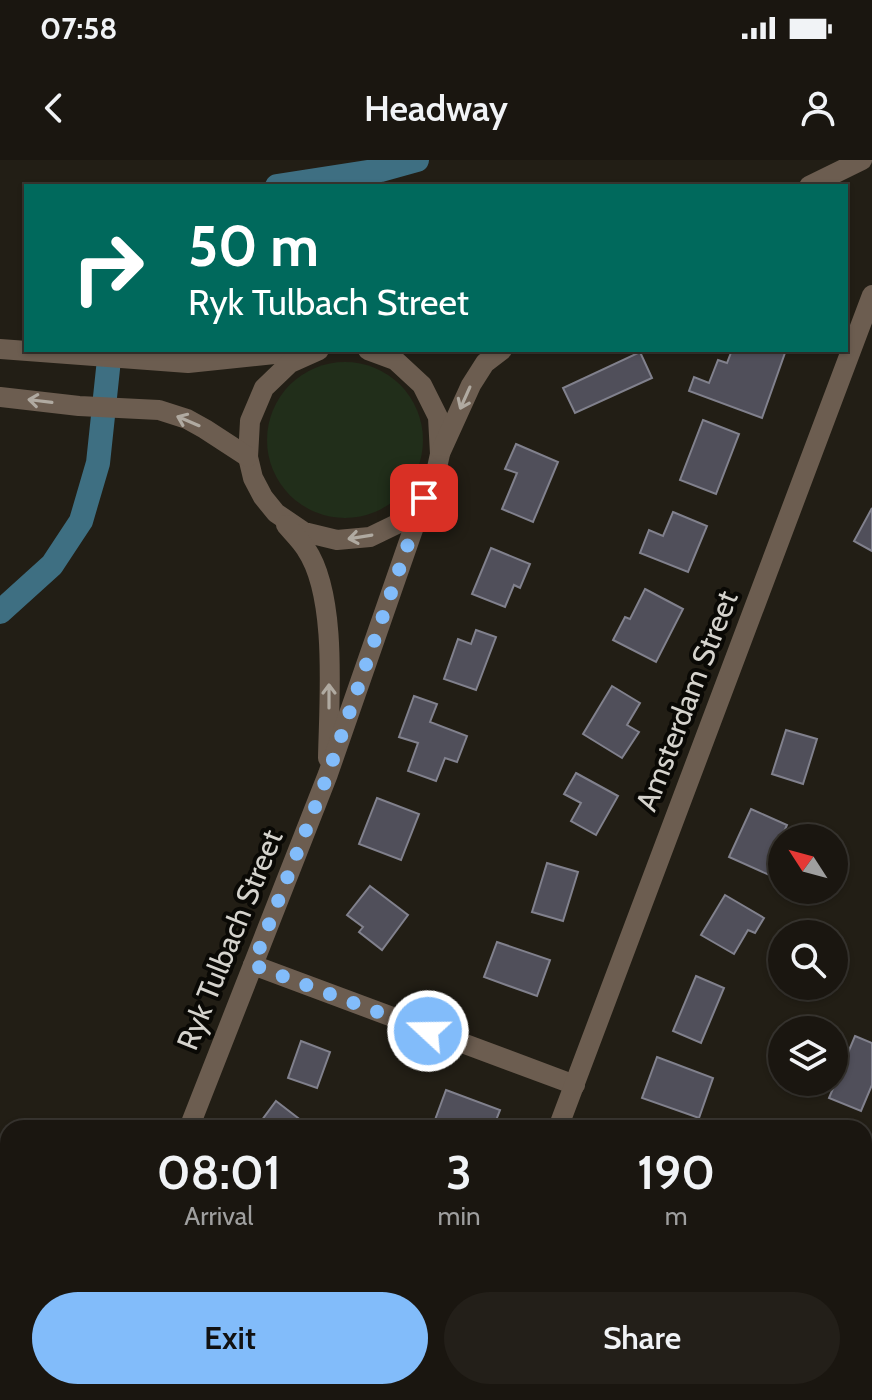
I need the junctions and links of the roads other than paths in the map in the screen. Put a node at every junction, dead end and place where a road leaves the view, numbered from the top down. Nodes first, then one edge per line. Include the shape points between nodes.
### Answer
1 (862, 160) edge
2 (813, 184) edge
3 (872, 295) edge
4 (0, 349) edge
5 (24, 351) edge
6 (40, 352) edge
7 (291, 352) edge
8 (315, 352) edge
9 (373, 352) edge
10 (499, 352) edge
11 (0, 397) edge
12 (440, 454) junction
13 (248, 457) junction
14 (424, 498) junction
15 (276, 513) junction
16 (328, 774) junction
17 (253, 965) junction
18 (575, 1085) junction
19 (192, 1120) edge
20 (561, 1120) edge

1 - 2 street
3 - 18 street, Amsterdam Street
4 - 5 street
6 - 7 street via 188,363
8 - 13 street via 290,363 264,388 250,421
9 - 12 street via 395,360 422,385 438,417
10 -> 12 street, Ryk Tulbach Street via 471,385
13 -> 11 street via 187,419 159,410
12 - 14 street, Ryk Tulbach Street
13 - 15 street, Ryk Tulbach Street via 253,478
14 -> 15 street via 401,522 370,537 337,540 304,532
14 - 16 street, Ryk Tulbach Street
16 -> 15 street, Ryk Tulbach Street via 324,596 307,550
16 - 17 street, Ryk Tulbach Street
17 - 18 street
17 - 19 street, Ryk Tulbach Street
18 - 20 street, Amsterdam Street

